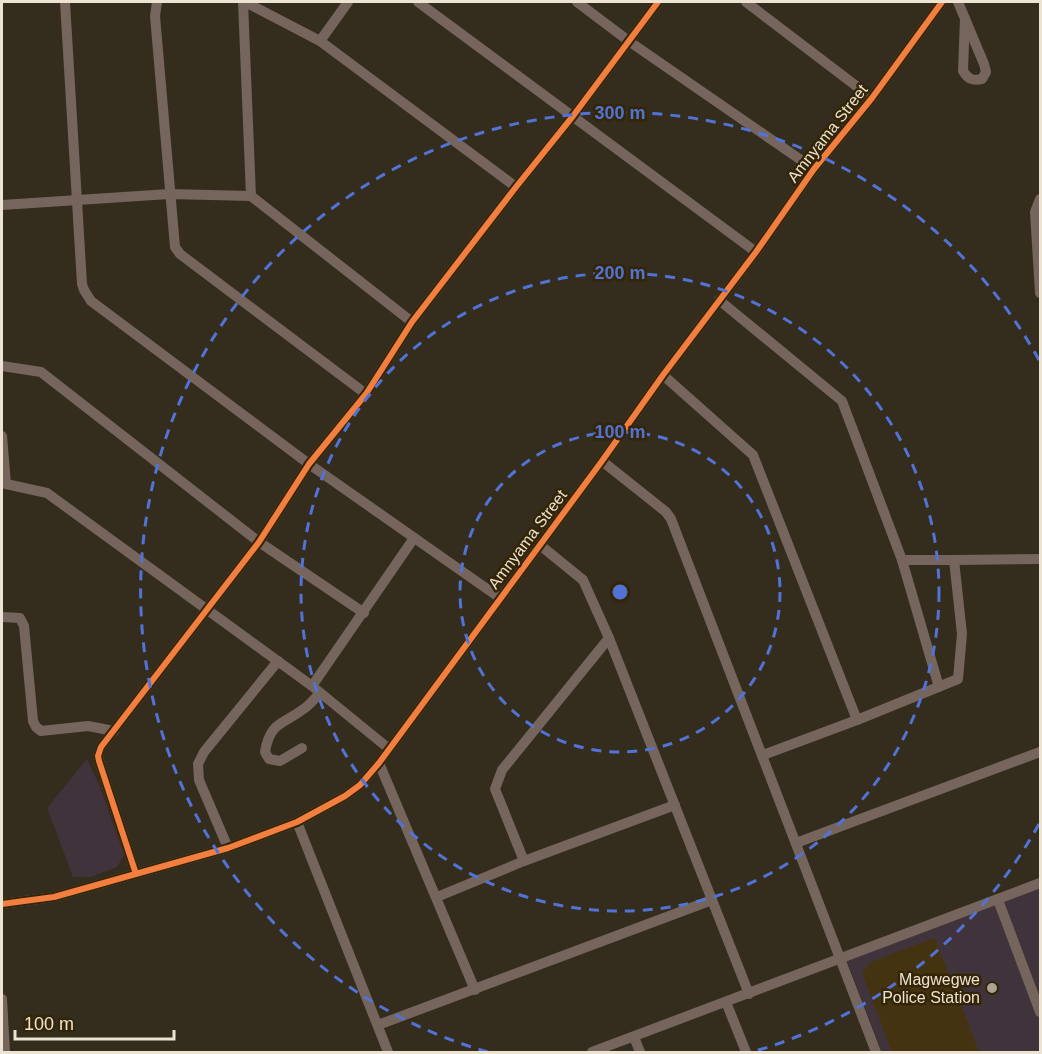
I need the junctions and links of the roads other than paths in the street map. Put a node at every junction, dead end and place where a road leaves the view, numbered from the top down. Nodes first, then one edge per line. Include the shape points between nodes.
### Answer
1 (65, 2) edge
2 (157, 2) edge
3 (244, 2) edge
4 (348, 2) edge
5 (418, 2) edge
6 (577, 2) edge
7 (658, 2) edge
8 (746, 2) edge
9 (942, 2) edge
10 (958, 2) edge
11 (965, 18) junction
12 (320, 41) junction
13 (630, 42) junction
14 (872, 98) junction
15 (573, 116) junction
16 (814, 169) junction
17 (516, 187) junction
18 (169, 194) junction
19 (251, 196) junction
20 (1041, 199) edge
21 (77, 200) junction
22 (2, 205) edge
23 (756, 252) junction
24 (1041, 292) edge
25 (719, 300) junction
26 (412, 322) junction
27 (2, 366) edge
28 (663, 375) junction
29 (366, 394) junction
30 (2, 436) edge
31 (602, 461) junction
32 (309, 464) junction
33 (414, 538) junction
34 (259, 542) junction
35 (540, 545) junction
36 (902, 560) junction
37 (954, 560) junction
38 (1041, 560) edge
39 (500, 598) junction
40 (207, 608) junction
41 (364, 613) junction
42 (2, 617) edge
43 (609, 638) junction
44 (278, 661) junction
45 (939, 687) junction
46 (316, 689) junction
47 (858, 720) junction
48 (114, 731) junction
49 (302, 748) dead end
50 (388, 748) junction
51 (1041, 752) edge
52 (763, 755) junction
53 (379, 763) junction
54 (675, 805) junction
55 (297, 822) junction
56 (796, 843) junction
57 (228, 849) junction
58 (524, 861) junction
59 (136, 874) junction
60 (1041, 883) edge
61 (437, 897) junction
62 (712, 900) junction
63 (998, 900) junction
64 (2, 904) edge
65 (840, 960) junction
66 (475, 990) junction
67 (748, 994) junction
68 (2, 999) edge
69 (726, 1002) junction
70 (1041, 1012) edge
71 (378, 1025) junction
72 (634, 1037) junction
73 (5, 1053) edge
74 (388, 1053) edge
75 (592, 1053) edge
76 (640, 1053) edge
77 (746, 1053) edge
78 (876, 1053) edge

1 - 21 street
2 - 18 street
3 - 12 street
3 - 19 street
4 - 12 street
5 - 15 street
6 - 13 street
7 - 13 street
8 - 14 street
9 - 14 street, Amnyama Street
10 - 11 street
11 - 11 street via 963,71 975,81 986,72
12 - 17 street
13 - 15 street
13 - 16 street
14 - 16 street, Amnyama Street
15 - 17 street
15 - 23 street
16 - 23 street, Amnyama Street
17 - 26 street
18 - 19 street
18 - 21 street
18 - 29 street via 173,243 180,254
19 - 26 street
20 - 24 street via 1035,212
21 - 22 street
21 - 32 street via 82,284 91,301
23 - 25 street, Amnyama Street
25 - 28 street, Amnyama Street
25 - 36 street via 842,401
26 - 29 street
27 - 34 street via 41,372
28 - 31 street, Amnyama Street
28 - 47 street via 753,454
29 - 32 street
30 - 40 street via 6,484 48,493
31 - 35 street, Amnyama Street
31 - 52 street via 671,519
32 - 33 street
32 - 34 street
33 - 39 street
33 - 41 street
34 - 40 street
34 - 41 street
35 - 39 street, Amnyama Street
35 - 43 street via 583,580
36 - 37 street
36 - 45 street
37 - 38 street
37 - 45 street via 962,634 958,679
39 - 50 street, Amnyama Street
40 - 44 street
40 - 48 street
41 - 46 street
42 - 48 street via 20,618 24,626 36,727 41,731 88,726
43 - 54 street
43 - 58 street via 502,770 495,789
44 - 46 street
44 - 57 street via 198,764 199,780
45 - 47 street
46 - 49 street via 302,710 279,723 265,752 269,759 280,761
46 - 50 street
47 - 52 street
48 - 59 street via 100,747 98,756
50 - 53 street, Amnyama Street
51 - 56 street
52 - 56 street
53 - 55 street, Amnyama Street via 345,796
53 - 61 street
54 - 58 street
54 - 62 street
55 - 57 street, Amnyama Street
55 - 71 street
56 - 65 street
57 - 59 street, Amnyama Street
58 - 61 street
59 - 64 street, Amnyama Street via 54,897
60 - 63 street
61 - 66 street
62 - 66 street
62 - 67 street
63 - 65 street
63 - 70 street
65 - 67 street
65 - 78 street
66 - 71 street
67 - 69 street
68 - 73 street
69 - 72 street
69 - 77 street
71 - 74 street
72 - 75 street
72 - 76 street

